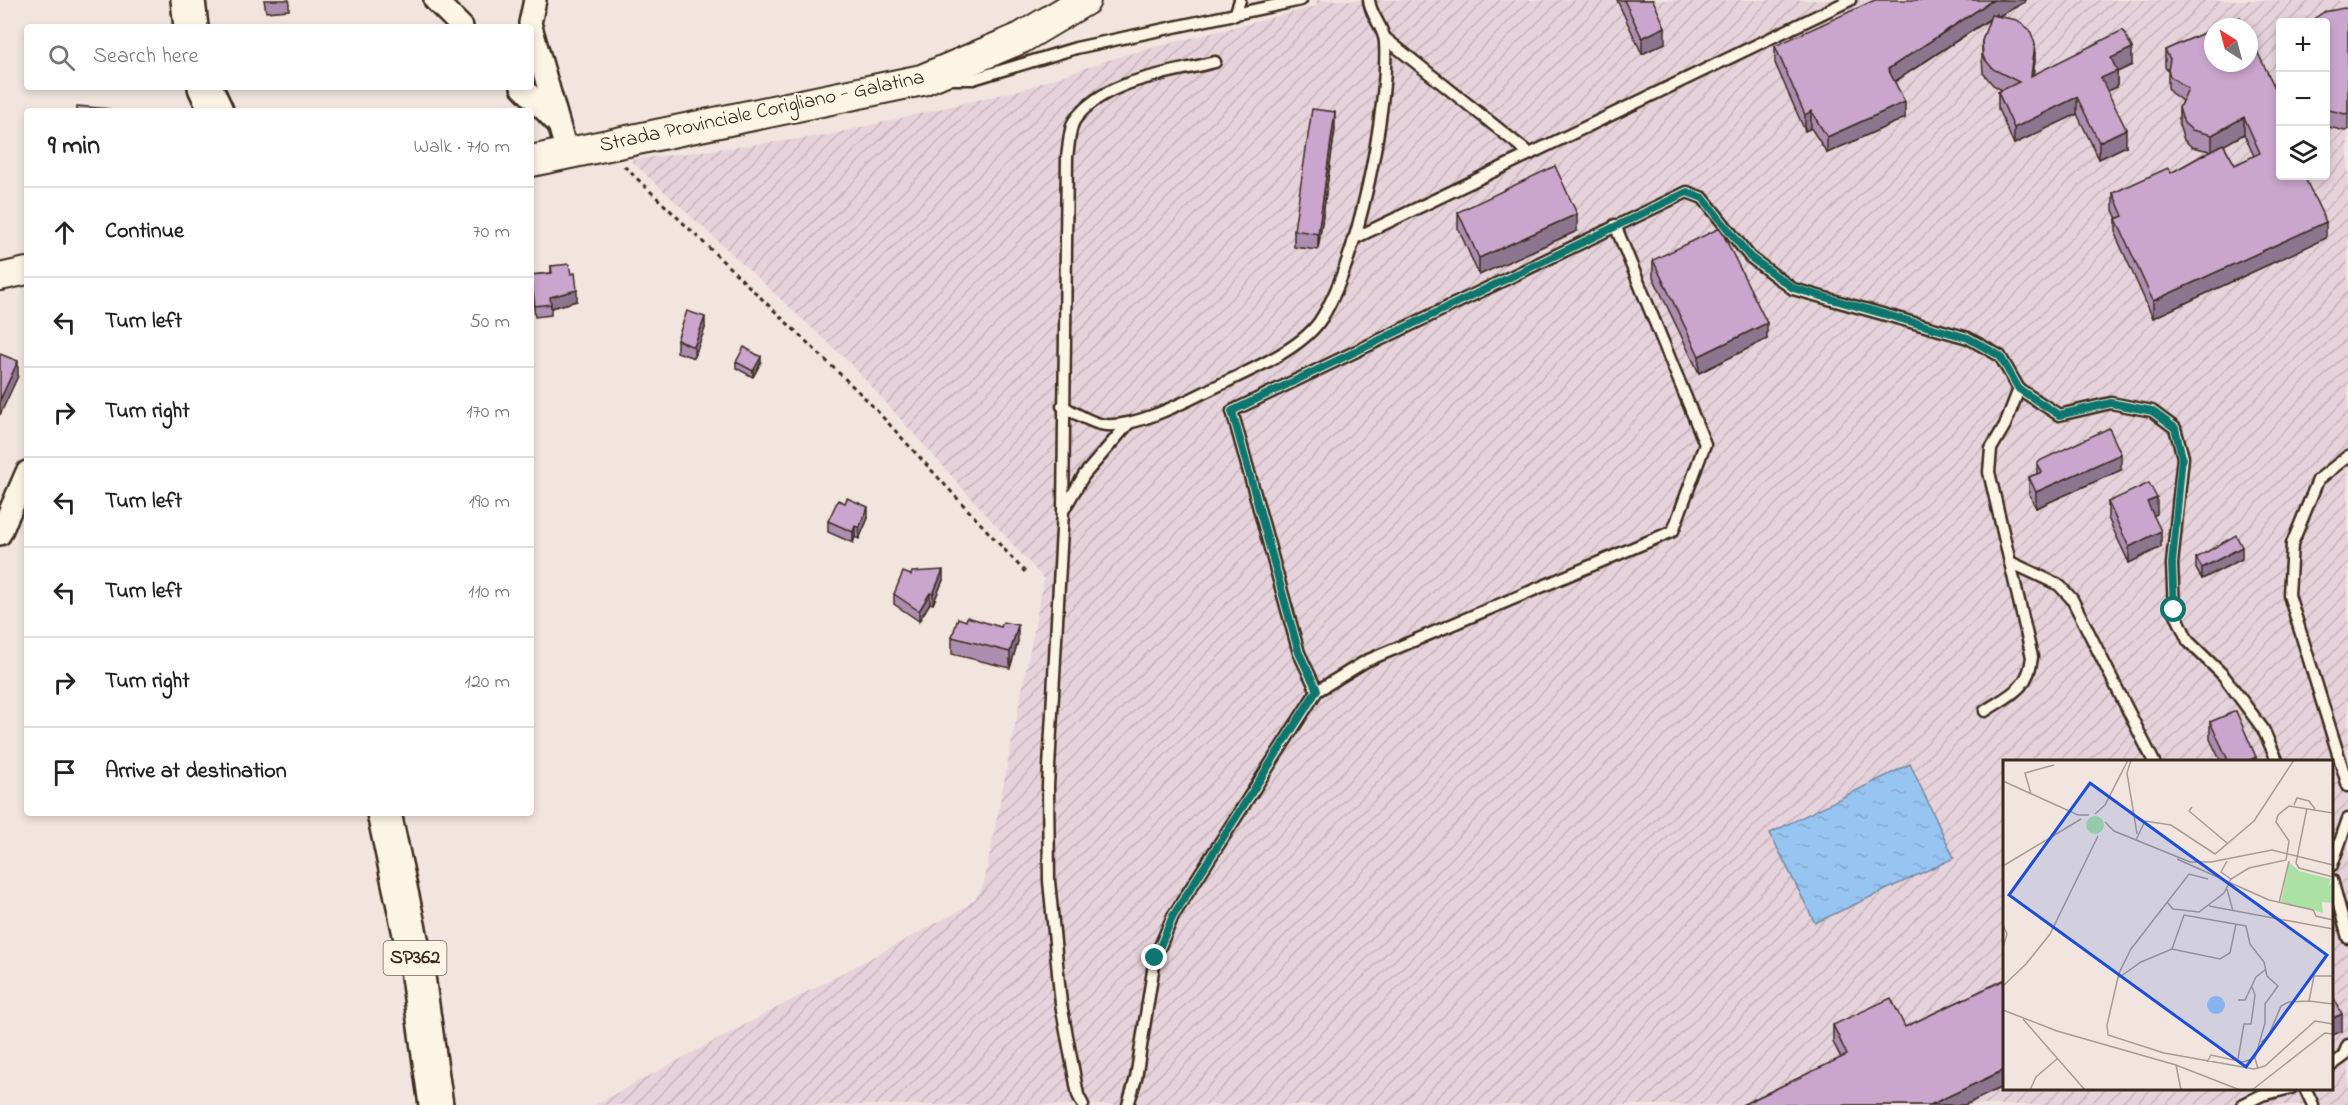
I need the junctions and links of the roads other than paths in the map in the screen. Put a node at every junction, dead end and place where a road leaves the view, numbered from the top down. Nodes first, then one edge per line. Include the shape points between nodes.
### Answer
1 (188, 0) edge
2 (435, 0) edge
3 (535, 0) edge
4 (1085, 0) edge
5 (1240, 0) edge
6 (1301, 0) edge
7 (1369, 0) edge
8 (1850, 0) edge
9 (1235, 15) junction
10 (191, 24) edge
11 (459, 24) edge
12 (531, 24) edge
13 (534, 36) edge
14 (1385, 38) junction
15 (1215, 62) dead end
16 (922, 80) junction
17 (196, 90) edge
18 (206, 90) edge
19 (525, 90) edge
20 (194, 108) edge
21 (215, 108) edge
22 (559, 125) junction
23 (567, 153) junction
24 (1530, 154) junction
25 (534, 160) edge
26 (1615, 225) junction
27 (1353, 239) junction
28 (24, 272) edge
29 (0, 277) edge
30 (2019, 389) junction
31 (1062, 406) junction
32 (1128, 424) junction
33 (2348, 456) edge
34 (24, 479) edge
35 (1063, 511) junction
36 (0, 534) edge
37 (2010, 562) junction
38 (1317, 690) junction
39 (1985, 711) dead end
40 (2153, 760) edge
41 (2277, 760) edge
42 (2348, 786) edge
43 (385, 816) edge
44 (2348, 819) edge
45 (2333, 860) edge
46 (2333, 887) edge
47 (2348, 938) edge
48 (2348, 1045) edge
49 (2333, 1064) edge
50 (2281, 1090) edge
51 (2306, 1090) edge
52 (2260, 1092) edge
53 (436, 1105) edge
54 (1083, 1105) edge
55 (1128, 1105) edge
56 (2242, 1105) edge
57 (2313, 1105) edge

1 - 10 main road
2 - 11 street
3 - 12 street
4 - 16 main road, Strada Provinciale Corigliano - Galatina via 1021,38
5 - 9 lane
6 - 9 lane
7 - 14 lane
8 - 24 lane
9 - 16 lane via 1076,48 973,79
13 - 22 street
14 - 24 lane
14 - 27 lane via 1386,81 1368,186
15 - 31 lane via 1133,83 1095,98 1073,123 1067,157
16 - 23 main road, Strada Provinciale Corigliano - Galatina
17 - 20 main road
18 - 21 main road
19 - 22 street
22 - 23 street
23 - 25 main road, Strada Provinciale Corigliano - Galatina
24 - 27 lane
26 - 30 lane via 1687,192 1703,198 1750,257 1793,288 1968,338 2000,356
26 - 38 lane via 1232,411 1299,653
26 - 38 lane via 1705,444 1672,531 1366,661
27 - 32 lane via 1336,290 1318,324 1286,351
28 - 29 street
30 - 37 lane via 2006,425 1990,448 1989,472
30 - 41 lane via 2059,415 2111,403 2152,411 2175,428 2182,457 2172,564 2174,610 2188,641 2223,675 2263,729
31 - 32 lane via 1100,424
31 - 35 lane
32 - 35 lane via 1084,475
33 - 42 lane via 2318,480 2292,544 2289,595
34 - 36 street
35 - 54 lane via 1048,786 1049,881 1061,1004
37 - 39 lane via 2032,657 2030,674 2021,688
37 - 40 lane via 2059,585 2072,599
38 - 55 lane via 1173,916 1155,958
43 - 53 main road, SP362 via 416,962
44 - 45 lane
46 - 47 lane
48 - 49 lane via 2343,1057
50 - 52 lane
51 - 57 lane
52 - 56 lane

